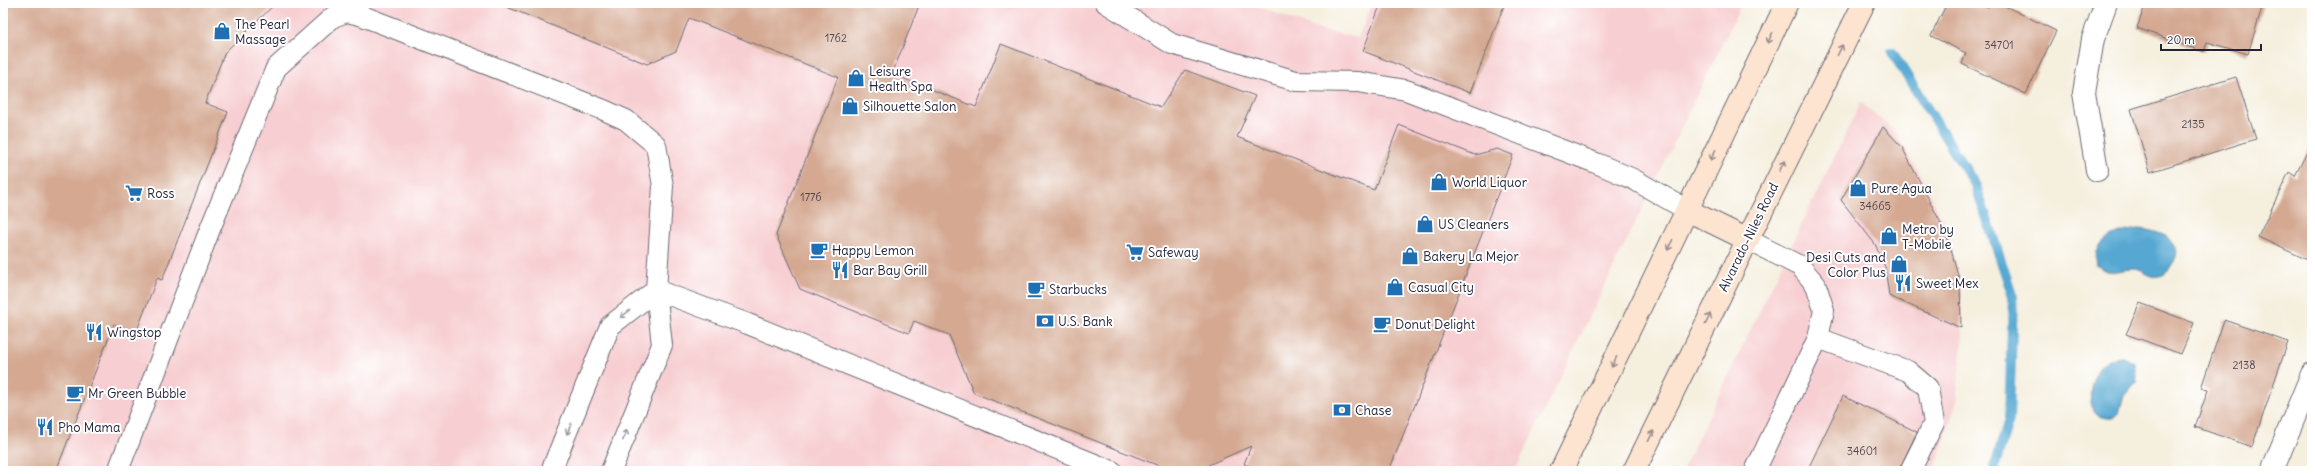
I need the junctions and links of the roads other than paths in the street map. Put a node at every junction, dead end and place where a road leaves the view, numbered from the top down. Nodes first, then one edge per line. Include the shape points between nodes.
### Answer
1 (1106, 3) edge
2 (1787, 3) edge
3 (1864, 3) edge
4 (2106, 3) edge
5 (2097, 170) dead end
6 (1688, 210) junction
7 (1746, 239) junction
8 (656, 290) junction
9 (1818, 338) junction
10 (2312, 374) edge
11 (118, 471) edge
12 (551, 471) edge
13 (611, 471) edge
14 (1112, 471) edge
15 (1560, 471) edge
16 (1634, 471) edge
17 (1755, 471) edge
18 (1910, 471) edge
19 (2272, 471) edge

1 - 6 lane via 1172,44 1296,81 1358,82 1406,90 1596,163 1633,179
2 -> 6 main road
7 -> 3 main road, Alvarado-Niles Road
4 - 5 street via 2093,39 2084,93
6 - 7 main road
6 -> 15 main road
7 - 9 lane via 1800,266 1816,285 1824,310
16 -> 7 main road, Alvarado-Niles Road
8 - 11 lane via 663,186 656,145 626,120 604,110 347,12 334,17 276,68
8 -> 12 lane via 610,326
13 -> 8 lane via 662,345
8 - 14 lane via 748,324
9 - 17 lane
9 - 18 lane via 1908,371 1928,388 1934,423
10 - 19 street

